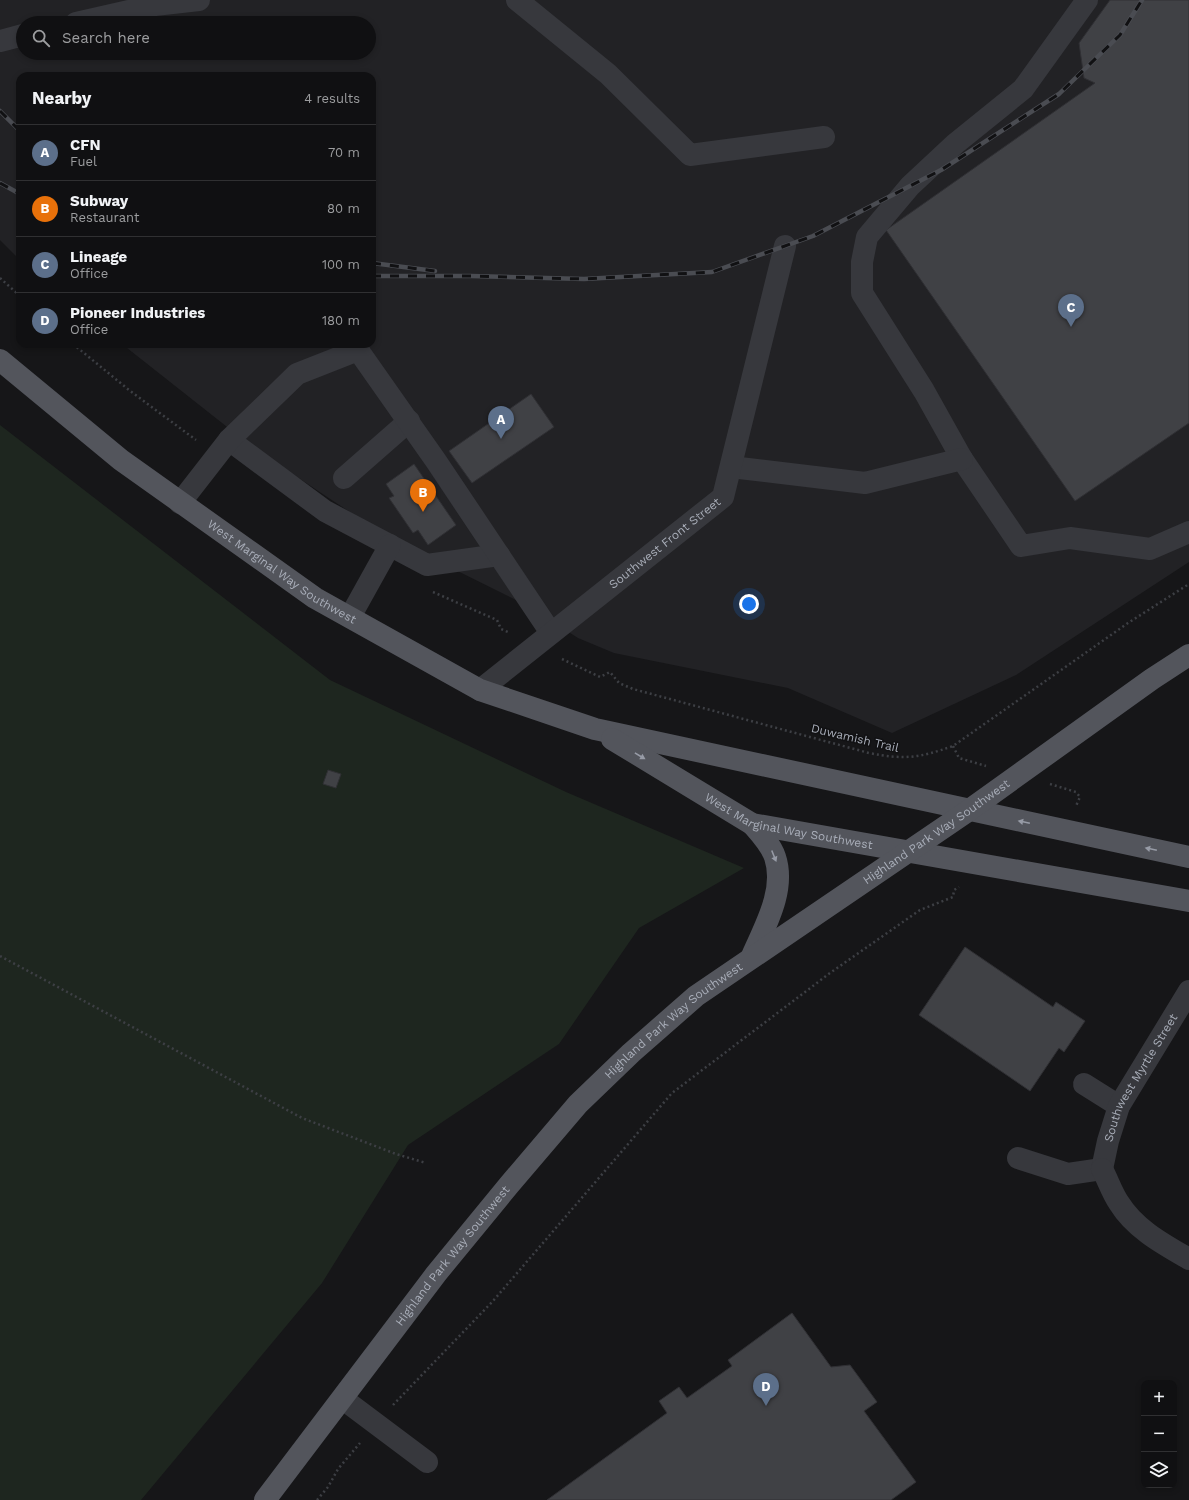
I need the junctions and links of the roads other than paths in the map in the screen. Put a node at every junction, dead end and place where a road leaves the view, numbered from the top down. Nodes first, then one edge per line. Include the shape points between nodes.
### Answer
1 (199, 0) edge
2 (517, 0) edge
3 (1087, 0) edge
4 (107, 16) edge
5 (16, 37) edge
6 (0, 41) edge
7 (824, 137) dead end
8 (785, 246) dead end
9 (0, 360) edge
10 (408, 421) junction
11 (230, 440) junction
12 (962, 459) junction
13 (730, 468) junction
14 (344, 478) dead end
15 (180, 503) junction
16 (1189, 532) edge
17 (390, 546) junction
18 (499, 555) junction
19 (350, 617) junction
20 (551, 634) junction
21 (1189, 655) edge
22 (480, 690) junction
23 (595, 729) junction
24 (968, 810) junction
25 (752, 824) junction
26 (908, 851) junction
27 (1189, 858) edge
28 (1189, 901) edge
29 (752, 956) junction
30 (1189, 992) edge
31 (1084, 1084) dead end
32 (1119, 1106) junction
33 (1018, 1158) dead end
34 (1102, 1169) junction
35 (1189, 1259) edge
36 (343, 1399) junction
37 (427, 1462) dead end
38 (265, 1500) edge

1 - 4 street via 155,5
2 - 7 street via 608,74 690,155
3 - 12 street via 1023,89 955,144 910,186 867,237 862,262 862,293 924,391
5 - 6 street
8 - 13 street, Southwest Front Street
9 - 15 main road, West Marginal Way Southwest via 121,460
10 - 11 street via 358,350 297,374
10 - 14 street
10 - 18 street
11 - 15 street
11 - 17 street via 326,511
12 - 13 street via 865,483
12 - 16 street via 1021,546 1070,538 1150,549
13 - 20 street, Southwest Front Street via 723,497
15 - 19 main road, West Marginal Way Southwest via 315,598
17 - 18 street via 427,565
17 - 19 street
18 - 20 street
19 - 22 main road, West Marginal Way Southwest
20 - 22 street, Southwest Front Street
21 - 24 main road, Highland Park Way Southwest
22 - 23 main road, West Marginal Way Southwest
23 - 24 main road, West Marginal Way Southwest
23 -> 25 main road, West Marginal Way Southwest
24 - 26 main road, Highland Park Way Southwest
27 -> 24 main road, West Marginal Way Southwest
25 - 26 main road, West Marginal Way Southwest
25 -> 29 main road via 775,856 778,873 777,897
26 - 28 main road, West Marginal Way Southwest
26 - 29 main road, Highland Park Way Southwest
29 - 36 main road, Highland Park Way Southwest via 696,996 578,1104 436,1274
30 - 32 street, Southwest Myrtle Street
31 - 32 street
32 - 34 street, Southwest Myrtle Street
33 - 34 street via 1068,1174
34 - 35 street via 1119,1203 1139,1227
36 - 37 street
36 - 38 main road, Highland Park Way Southwest

